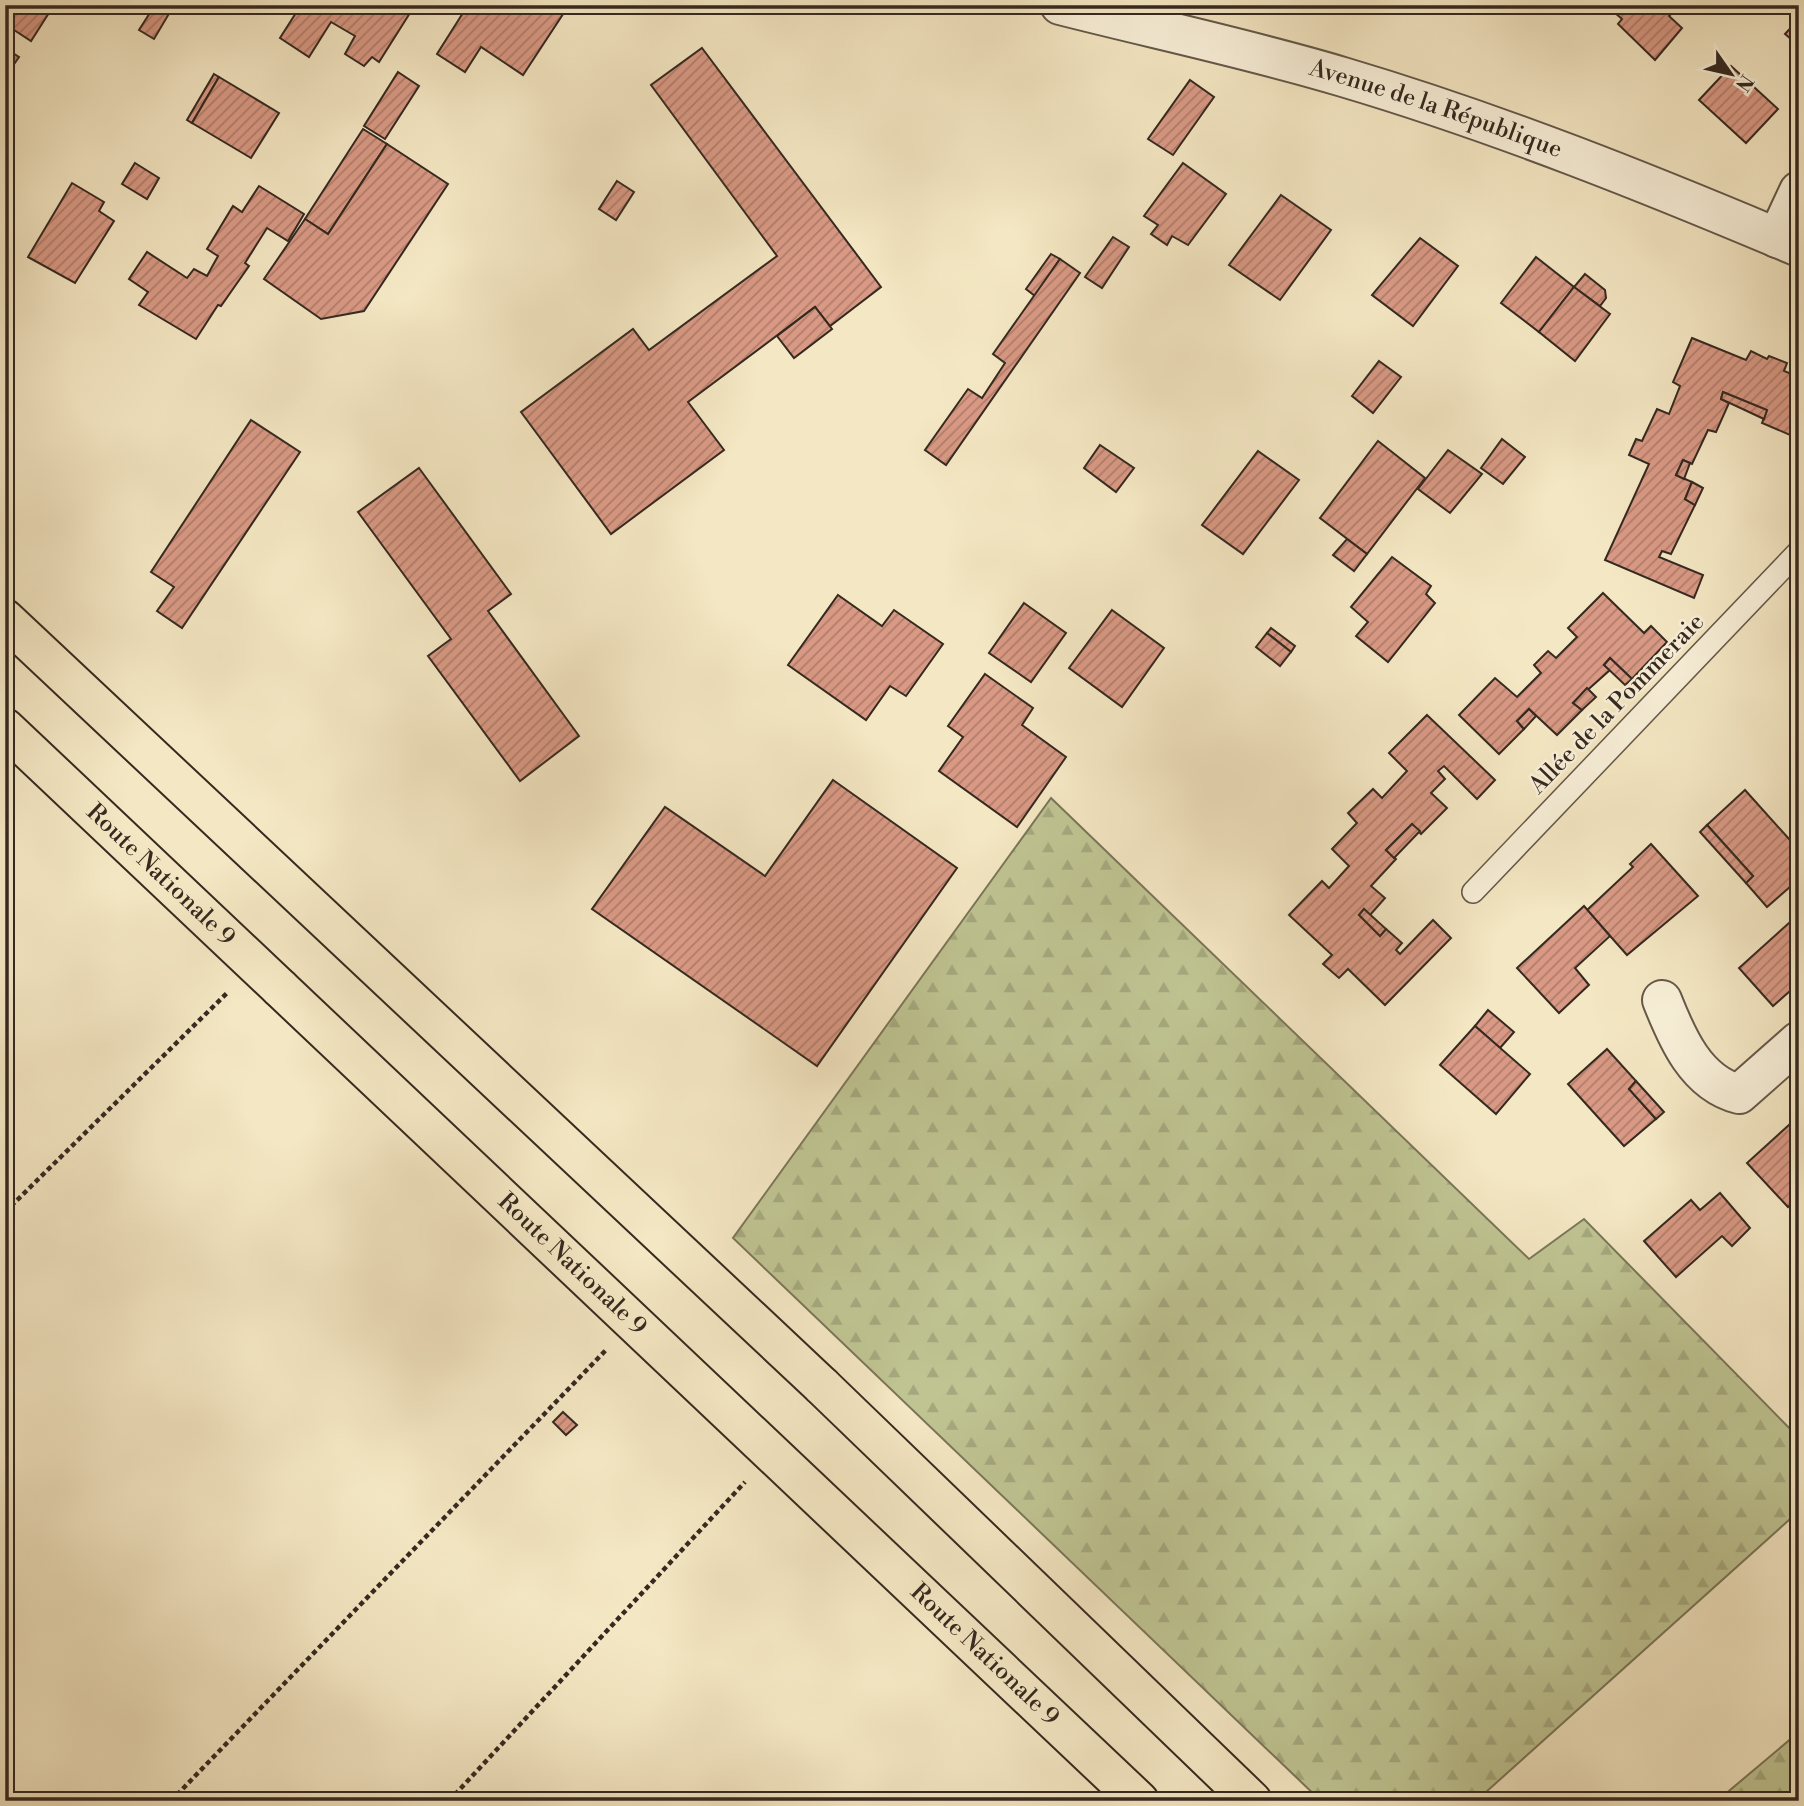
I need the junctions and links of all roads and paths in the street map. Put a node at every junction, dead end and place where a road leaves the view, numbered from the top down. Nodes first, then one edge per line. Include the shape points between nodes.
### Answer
1 (1060, 5) edge
2 (1799, 191) edge
3 (1788, 243) edge
4 (1799, 551) edge
5 (5, 619) edge
6 (5, 728) edge
7 (1473, 892) dead end
8 (268, 976) junction
9 (1662, 1000) dead end
10 (1799, 1041) edge
11 (5, 1212) edge
12 (633, 1322) junction
13 (771, 1453) junction
14 (171, 1801) edge
15 (449, 1801) edge
16 (1139, 1801) edge
17 (1252, 1801) edge

1 - 3 street, Avenue de la République via 1342,76 1585,161
2 - 3 street
4 - 7 lane, Allée de la Pommeraie
5 - 17 main road via 821,1386
6 - 8 main road, Route Nationale 9
8 - 11 path
8 - 12 main road, Route Nationale 9
9 - 10 street via 1680,1045 1720,1089 1739,1094
12 - 13 main road, Route Nationale 9
12 - 14 path
13 - 15 path
13 - 16 main road, Route Nationale 9

